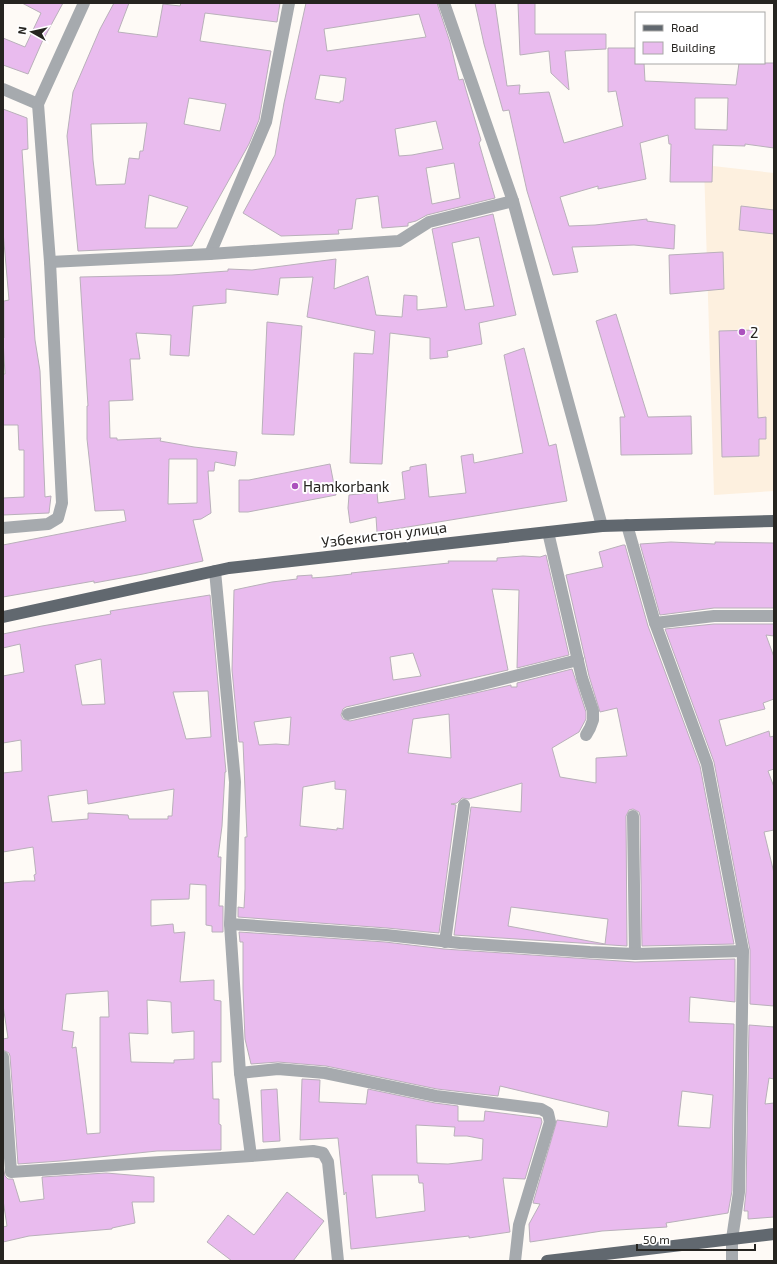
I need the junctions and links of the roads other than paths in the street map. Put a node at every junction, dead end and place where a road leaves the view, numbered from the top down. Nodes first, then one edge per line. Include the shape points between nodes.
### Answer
1 (84, 3) edge
2 (289, 3) edge
3 (444, 3) edge
4 (3, 89) edge
5 (38, 104) junction
6 (513, 201) junction
7 (210, 254) junction
8 (50, 262) junction
9 (774, 521) edge
10 (627, 525) junction
11 (602, 526) junction
12 (3, 528) edge
13 (548, 532) junction
14 (216, 571) junction
15 (774, 616) edge
16 (3, 617) edge
17 (655, 623) junction
18 (578, 660) junction
19 (348, 714) dead end
20 (586, 735) dead end
21 (464, 805) dead end
22 (633, 816) dead end
23 (230, 924) junction
24 (445, 942) junction
25 (742, 951) junction
26 (635, 954) junction
27 (3, 1057) edge
28 (240, 1073) junction
29 (250, 1156) junction
30 (7, 1173) edge
31 (774, 1234) edge
32 (732, 1240) junction
33 (338, 1261) edge
34 (515, 1261) edge
35 (547, 1261) edge
36 (732, 1261) edge

1 - 5 street
2 - 7 street via 266,122
3 - 6 street
4 - 5 street
5 - 8 street
6 - 7 street via 429,222 399,241
6 - 11 street
7 - 8 street
8 - 12 street via 62,503 58,518 48,524
9 - 10 main road, Узбекистон улица
10 - 11 main road, Узбекистон улица
10 - 17 street
11 - 13 main road, Узбекистон улица
13 - 14 main road, Узбекистон улица
13 - 18 street
14 - 16 main road, Узбекистон улица
14 - 23 street via 235,782
15 - 17 street via 714,616
17 - 25 street via 707,764
18 - 19 street
18 - 20 street via 593,711 593,720
21 - 24 street
22 - 26 street
23 - 24 street via 386,935
23 - 28 street
24 - 26 street
25 - 26 street
25 - 32 street via 739,1192
27 - 30 street
28 - 29 street
28 - 34 street via 278,1069 325,1072 436,1096 541,1109 548,1113 550,1122 519,1225
29 - 30 street
29 - 33 street via 313,1151 323,1154 328,1162
31 - 32 main road
32 - 35 main road
32 - 36 street

